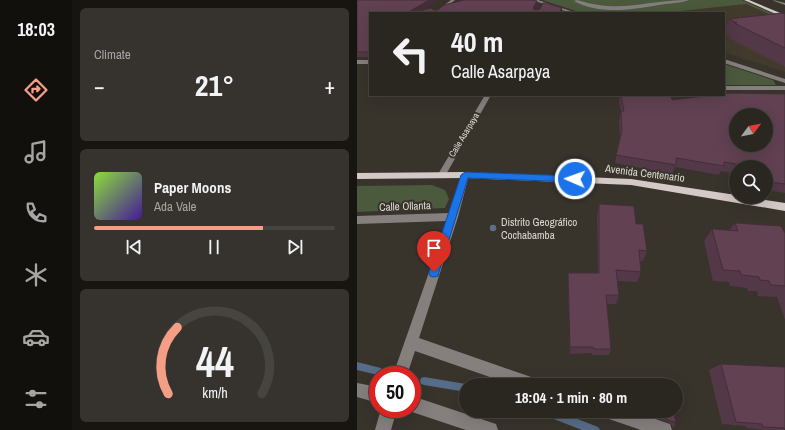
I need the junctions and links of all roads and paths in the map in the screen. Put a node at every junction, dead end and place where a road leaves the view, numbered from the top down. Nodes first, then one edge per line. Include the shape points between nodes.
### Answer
1 (453, 0) edge
2 (534, 0) edge
3 (687, 0) edge
4 (746, 0) edge
5 (775, 0) edge
6 (572, 2) edge
7 (543, 3) junction
8 (785, 4) edge
9 (540, 8) edge
10 (566, 10) junction
11 (437, 12) edge
12 (572, 12) edge
13 (785, 17) edge
14 (725, 61) edge
15 (357, 62) edge
16 (369, 62) edge
17 (785, 81) edge
18 (725, 88) edge
19 (785, 88) edge
20 (487, 96) edge
21 (465, 175) junction
22 (357, 176) edge
23 (441, 176) junction
24 (785, 207) edge
25 (453, 216) junction
26 (357, 220) edge
27 (411, 342) junction
28 (403, 366) edge
29 (514, 378) edge
30 (357, 390) edge
31 (369, 393) edge
32 (421, 407) edge
33 (386, 418) edge
34 (629, 418) edge
35 (383, 430) edge
36 (490, 430) edge
37 (664, 430) edge

1 - 11 street
2 - 7 street
3 - 6 street via 634,8 605,8
4 - 13 main road
5 - 8 street
6 - 10 street
7 - 9 street
7 - 10 street
10 - 12 street
14 - 17 street
15 - 16 street
18 - 19 street
20 - 23 street, Calle Asarpaya
21 - 23 main road, Avenida Centenario
21 - 24 main road, Avenida Centenario via 631,182
21 - 25 street
22 - 23 main road, Avenida Centenario
25 - 26 street, Calle Ollanta
25 - 27 street
27 - 28 street
27 - 29 street
30 - 31 street
32 - 36 street
33 - 35 street
34 - 37 street

